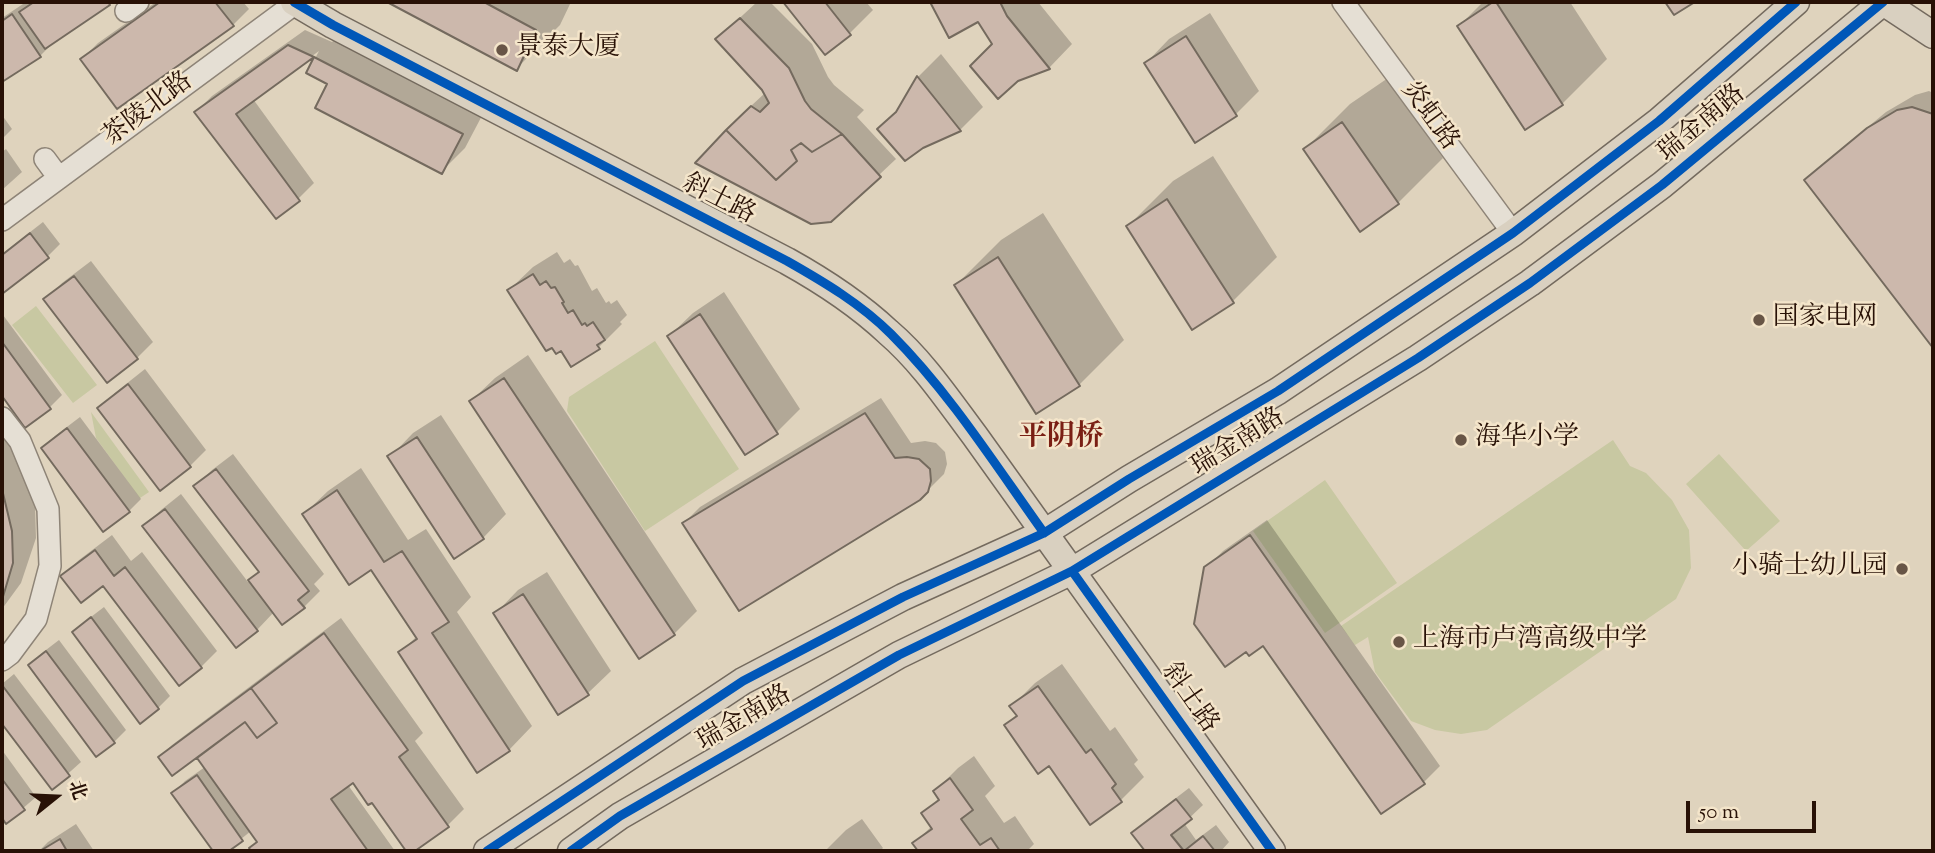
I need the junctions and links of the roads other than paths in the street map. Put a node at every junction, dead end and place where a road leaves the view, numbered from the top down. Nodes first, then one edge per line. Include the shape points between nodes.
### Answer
1 (296, 2) edge
2 (1343, 2) edge
3 (1796, 2) edge
4 (1883, 2) edge
5 (1933, 32) edge
6 (45, 159) dead end
7 (59, 178) junction
8 (2, 220) edge
9 (1513, 233) junction
10 (2, 418) edge
11 (1044, 533) junction
12 (1072, 571) junction
13 (2, 660) edge
14 (487, 851) edge
15 (570, 851) edge
16 (1272, 851) edge

1 - 7 street, 茶陵北路
1 - 11 main road, 斜土路 via 787,261 849,299 890,333 927,373
2 - 9 street, 炎虹路
3 - 9 main road, 瑞金南路 via 1659,121
4 - 5 main road
4 - 12 main road, 瑞金南路 via 1662,186 1530,283 1418,358
6 - 7 street
7 - 8 street, 茶陵北路
9 - 11 main road, 瑞金南路 via 1278,391
10 - 13 street via 20,441 48,509 50,566 36,619
11 - 12 main road, 斜土路
11 - 14 main road, 瑞金南路 via 903,597 743,681
12 - 15 main road, 瑞金南路 via 899,655 620,816
12 - 16 main road, 斜土路

